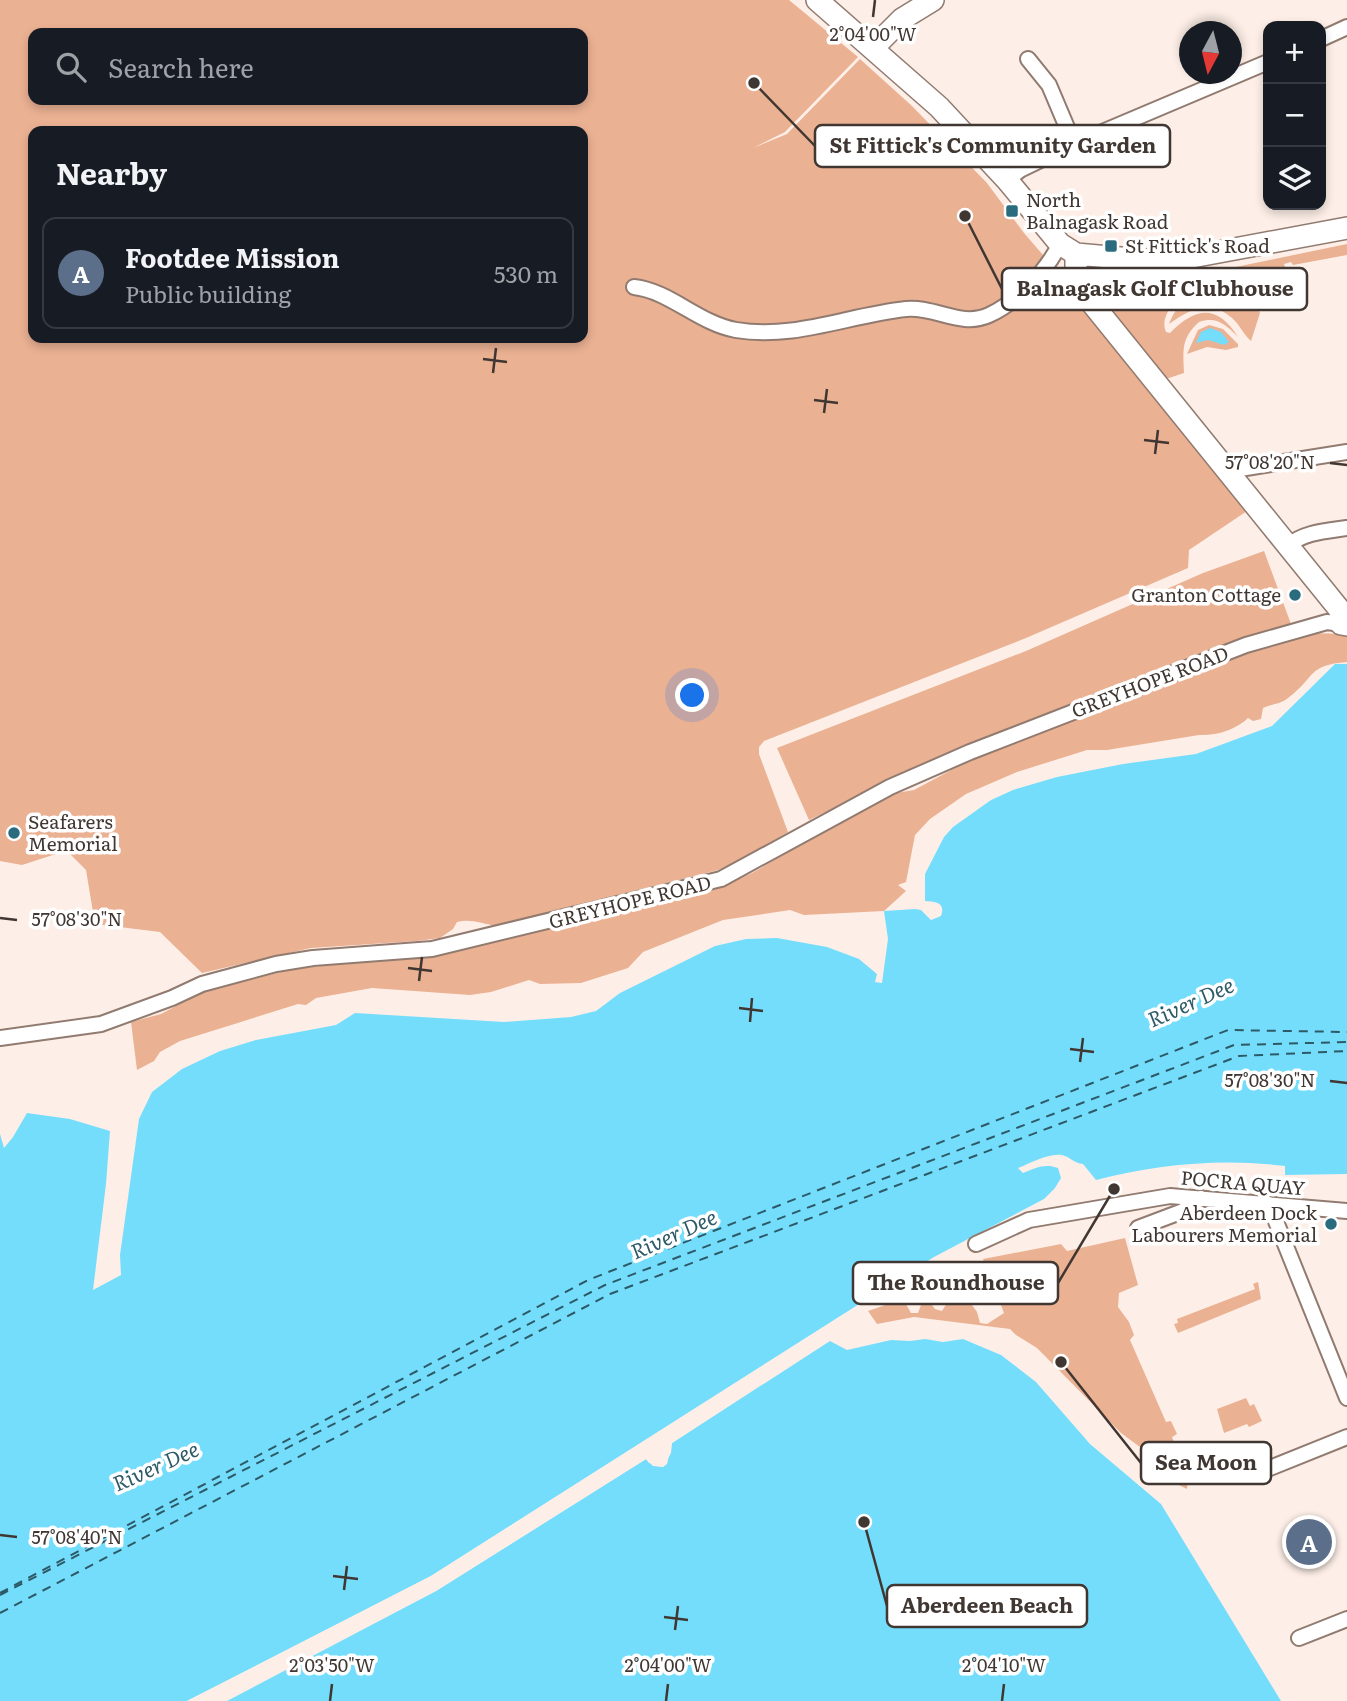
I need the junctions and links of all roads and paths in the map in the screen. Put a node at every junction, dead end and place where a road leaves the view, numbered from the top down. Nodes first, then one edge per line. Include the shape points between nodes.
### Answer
1 (817, 0) edge
2 (933, 0) edge
3 (1347, 27) edge
4 (1326, 37) edge
5 (874, 47) junction
6 (1028, 59) dead end
7 (1263, 64) edge
8 (1074, 145) junction
9 (1007, 180) junction
10 (1347, 228) edge
11 (1068, 249) junction
12 (634, 287) dead end
13 (1347, 452) edge
14 (1227, 471) junction
15 (1347, 528) edge
16 (1287, 546) junction
17 (1344, 624) edge
18 (0, 1038) edge
19 (1201, 1198) junction
20 (1269, 1204) junction
21 (1347, 1211) edge
22 (1138, 1228) dead end
23 (976, 1244) dead end
24 (1347, 1398) edge
25 (1347, 1437) edge
26 (1270, 1468) dead end
27 (1347, 1619) edge
28 (1299, 1639) dead end

1 - 5 street
2 - 5 street via 902,19
3 - 4 street
5 - 9 street via 939,107
6 - 8 street via 1049,85
7 - 8 street
8 - 9 street
9 - 11 street
10 - 11 street via 1165,262
11 - 12 street via 1014,299 975,320 908,309 780,332 738,330 715,325 655,292
11 - 14 street via 1082,291
13 - 14 street
14 - 16 street
15 - 16 street via 1294,540
16 - 17 street via 1339,609
17 - 18 street, GREYHOPE ROAD via 1327,622 1246,645 970,752 890,787 721,879 432,949 276,964 202,984 101,1024
19 - 20 street, POCRA QUAY
19 - 22 street via 1183,1211
19 - 23 street, POCRA QUAY via 1170,1196 1029,1220
20 - 21 street, POCRA QUAY
20 - 24 street
25 - 26 street
27 - 28 street

